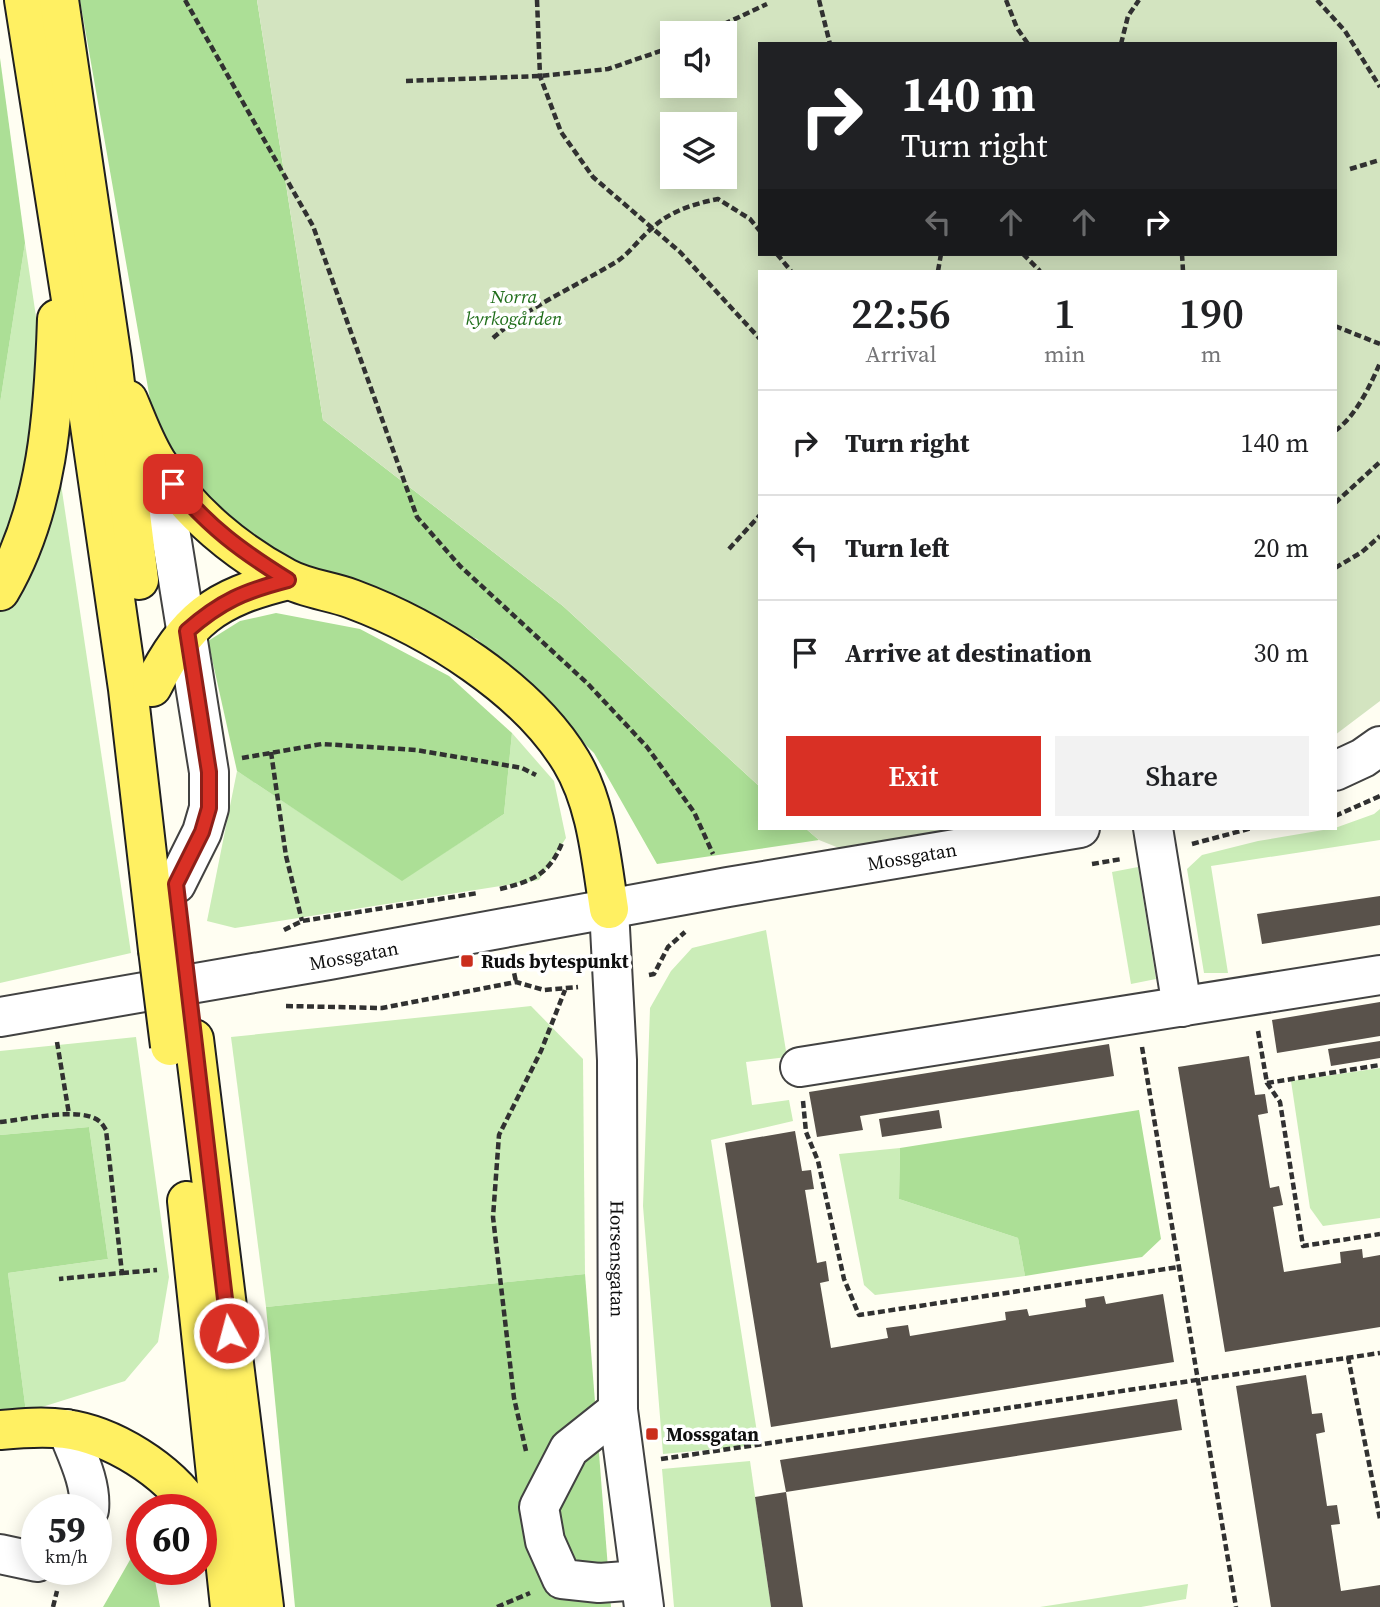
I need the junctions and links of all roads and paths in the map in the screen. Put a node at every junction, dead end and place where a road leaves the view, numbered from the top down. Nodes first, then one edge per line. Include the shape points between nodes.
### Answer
1 (23, 0) edge
2 (59, 0) edge
3 (185, 0) edge
4 (537, 0) edge
5 (819, 0) edge
6 (1006, 0) edge
7 (1139, 0) edge
8 (1317, 0) edge
9 (767, 4) dead end
10 (731, 21) edge
11 (830, 42) edge
12 (1027, 42) edge
13 (1122, 42) edge
14 (660, 51) edge
15 (540, 76) junction
16 (405, 81) dead end
17 (1380, 87) edge
18 (1380, 160) edge
19 (1350, 169) dead end
20 (652, 228) junction
21 (758, 229) edge
22 (61, 233) junction
23 (779, 256) edge
24 (1025, 256) edge
25 (790, 270) edge
26 (1039, 270) edge
27 (1337, 327) edge
28 (758, 337) edge
29 (493, 338) dead end
30 (1380, 344) edge
31 (111, 359) junction
32 (1380, 363) edge
33 (1337, 430) edge
34 (1380, 462) edge
35 (160, 467) junction
36 (1337, 501) edge
37 (758, 517) edge
38 (1380, 536) edge
39 (729, 549) dead end
40 (1337, 567) edge
41 (288, 580) junction
42 (0, 591) edge
43 (187, 631) junction
44 (152, 687) junction
45 (1380, 746) edge
46 (271, 752) junction
47 (239, 758) dead end
48 (1337, 770) edge
49 (544, 779) dead end
50 (1380, 796) edge
51 (1337, 815) edge
52 (1068, 830) edge
53 (1153, 830) edge
54 (563, 836) dead end
55 (176, 884) junction
56 (728, 887) junction
57 (498, 890) dead end
58 (484, 892) dead end
59 (609, 909) junction
60 (302, 921) junction
61 (279, 933) dead end
62 (170, 948) junction
63 (1380, 975) edge
64 (565, 990) dead end
65 (1252, 996) junction
66 (1182, 1007) junction
67 (1136, 1015) junction
68 (0, 1017) edge
69 (182, 1043) junction
70 (59, 1051) dead end
71 (1380, 1065) edge
72 (800, 1067) joint
73 (1267, 1083) junction
74 (69, 1114) junction
75 (0, 1122) edge
76 (1380, 1234) edge
77 (1178, 1267) junction
78 (157, 1270) dead end
79 (122, 1273) junction
80 (59, 1279) dead end
81 (1380, 1353) edge
82 (1348, 1357) junction
83 (1197, 1378) junction
84 (618, 1410) junction
85 (66, 1429) junction
86 (0, 1430) edge
87 (625, 1465) junction
88 (87, 1494) edge
89 (181, 1494) edge
90 (539, 1507) junction
91 (1380, 1519) edge
92 (217, 1561) edge
93 (228, 1589) edge
94 (642, 1593) edge
95 (264, 1607) edge
96 (1236, 1607) edge

1 - 22 main road
2 - 31 main road
3 - 56 path via 313,226 417,517 460,566 587,684 647,747 694,812
4 - 15 path
5 - 11 path
6 - 12 path
7 - 13 path via 1128,16
8 - 17 path via 1345,31
9 - 10 path
14 - 15 path via 608,69
15 - 16 path
15 - 20 path via 561,132 593,177
18 - 19 path
20 - 21 path via 690,205 718,199
20 - 28 path
20 - 29 path via 620,260 512,321
22 - 42 main road via 54,397 44,468 31,523
22 - 62 main road
23 - 25 path
24 - 26 path
27 - 30 path
31 - 35 main road
31 - 44 main road
32 - 33 path via 1370,386
34 - 36 path
35 - 41 main road via 200,515 238,548
35 - 43 street
37 - 39 path
38 - 40 path
41 - 43 main road via 236,597 211,610
41 - 59 main road via 352,599 458,653 542,724 570,760 586,791
43 - 44 main road via 170,651
43 - 55 street via 209,772 209,808
44 - 55 main road
45 - 48 street
46 - 47 path
46 - 49 path via 322,744 415,750 522,768
46 - 60 path via 286,856
50 - 51 path
52 - 56 street, Mossgatan
53 - 66 street
54 - 57 path via 553,861 541,875
55 - 62 main road
56 - 59 street, Mossgatan
58 - 60 path
59 - 68 street, Mossgatan
59 - 84 street, Horsensgatan via 617,1060
60 - 61 path
62 - 69 main road
63 - 65 street
64 - 90 path via 499,1135 493,1217 514,1398
65 - 66 street
65 - 73 path
66 - 67 street
67 - 72 street
67 - 77 path
69 - 93 main road
69 - 95 main road
70 - 74 path
71 - 73 path
72 - 77 path via 806,1132 818,1161 844,1279 859,1315
73 - 76 path via 1280,1101 1303,1246
74 - 75 path
74 - 79 path via 87,1115 106,1129
77 - 83 path
78 - 79 path
79 - 80 path
81 - 82 path
82 - 83 path
82 - 91 path
83 - 87 path
83 - 96 path
84 - 87 street, Horsensgatan
84 - 90 street via 569,1449
85 - 86 main road
85 - 88 street
85 - 89 main road via 116,1443 170,1480
87 - 94 street, Horsensgatan
90 - 94 street via 545,1541 562,1579
92 - 93 main road

